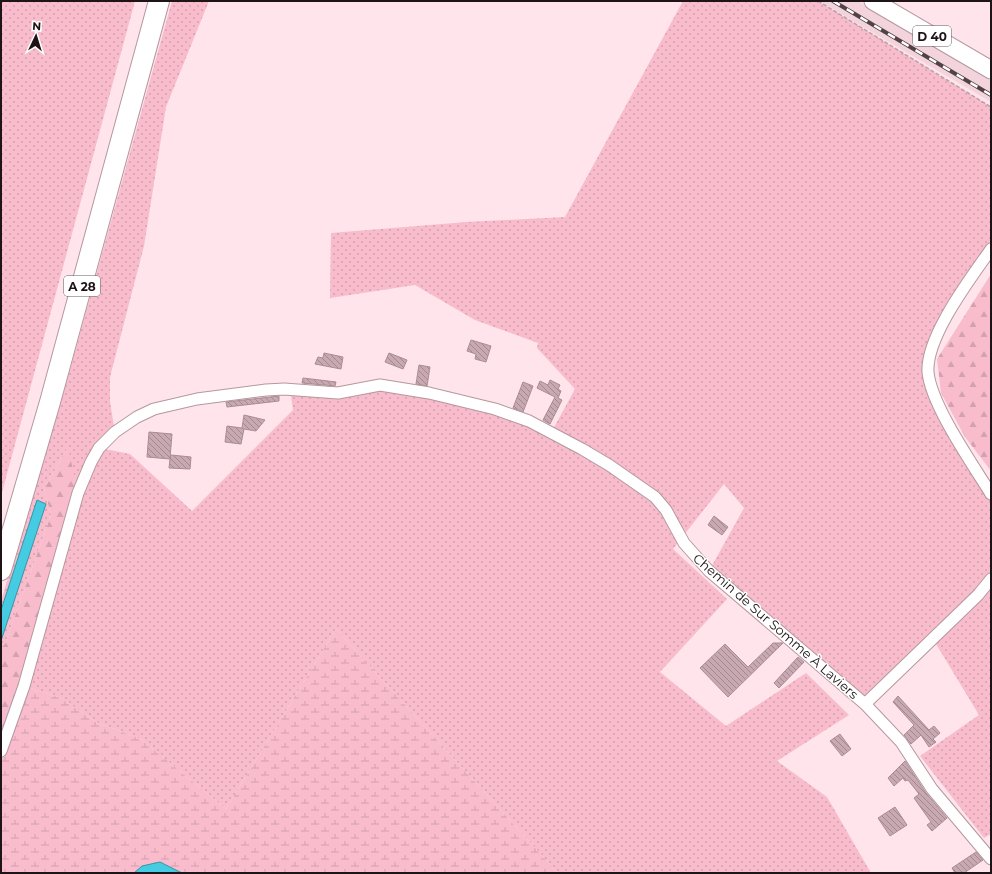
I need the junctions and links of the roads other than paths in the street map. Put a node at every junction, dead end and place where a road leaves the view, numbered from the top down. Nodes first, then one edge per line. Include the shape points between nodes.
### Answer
1 (147, 1) edge
2 (159, 1) edge
3 (873, 1) edge
4 (991, 70) edge
5 (991, 248) edge
6 (991, 494) edge
7 (1, 528) edge
8 (1, 570) edge
9 (991, 579) edge
10 (865, 704) junction
11 (1, 751) edge
12 (991, 859) edge

1 - 7 highway, A 28
2 - 8 highway, A 28 via 50,402
3 - 4 main road, D 40
5 - 6 street via 949,310 929,359 928,373 937,401
9 - 10 street via 978,595
10 - 11 street, Chemin de Sur Somme À Laviers via 709,571 684,543 666,510 655,497 609,465 529,421 495,409 437,395 380,386 338,393 284,388 197,400 154,410 137,416 99,448 78,493 26,678
10 - 12 street, Chemin de Sur Somme À Laviers via 901,742 932,789

